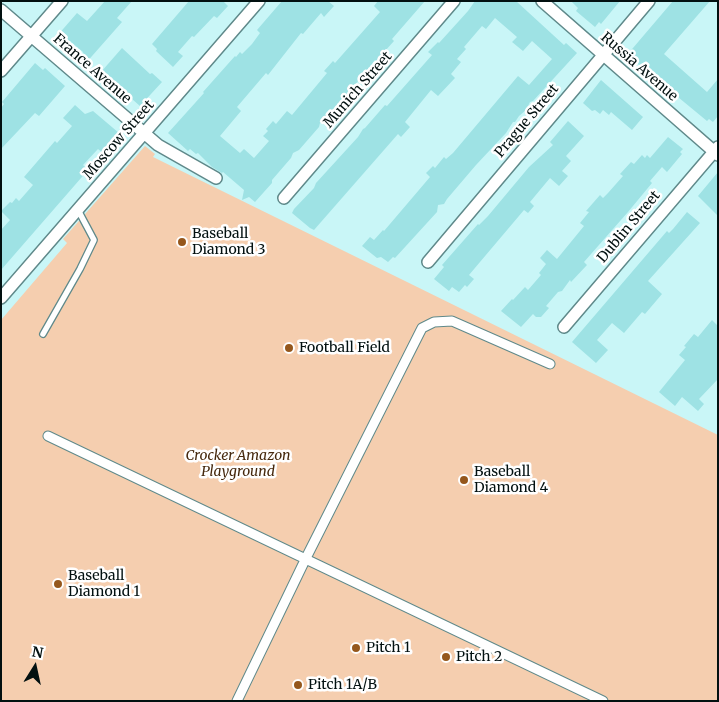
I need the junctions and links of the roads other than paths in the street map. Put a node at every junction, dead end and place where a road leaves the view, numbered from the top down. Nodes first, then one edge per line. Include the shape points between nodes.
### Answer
1 (62, 1) edge
2 (259, 1) edge
3 (454, 1) edge
4 (542, 1) edge
5 (649, 1) edge
6 (1, 10) edge
7 (31, 36) junction
8 (603, 55) junction
9 (1, 71) edge
10 (144, 134) junction
11 (716, 151) edge
12 (216, 178) dead end
13 (284, 198) dead end
14 (78, 210) junction
15 (428, 262) dead end
16 (1, 298) edge
17 (564, 326) dead end
18 (44, 334) dead end
19 (550, 364) dead end
20 (48, 436) dead end
21 (306, 558) junction
22 (237, 701) edge
23 (603, 701) edge

1 - 7 street
2 - 10 street, Moscow Street
3 - 13 street, Munich Street
4 - 8 street, Russia Avenue
5 - 8 street, Prague Street
6 - 7 street, France Avenue
7 - 9 street
7 - 10 street, France Avenue
8 - 11 street, Russia Avenue
8 - 15 street, Prague Street
10 - 12 street, France Avenue
10 - 14 street, Moscow Street
11 - 17 street, Dublin Street
14 - 16 street, Moscow Street
14 - 18 lane via 94,240
19 - 21 street via 452,321 434,322 422,328
20 - 21 street
21 - 22 street
21 - 23 street

